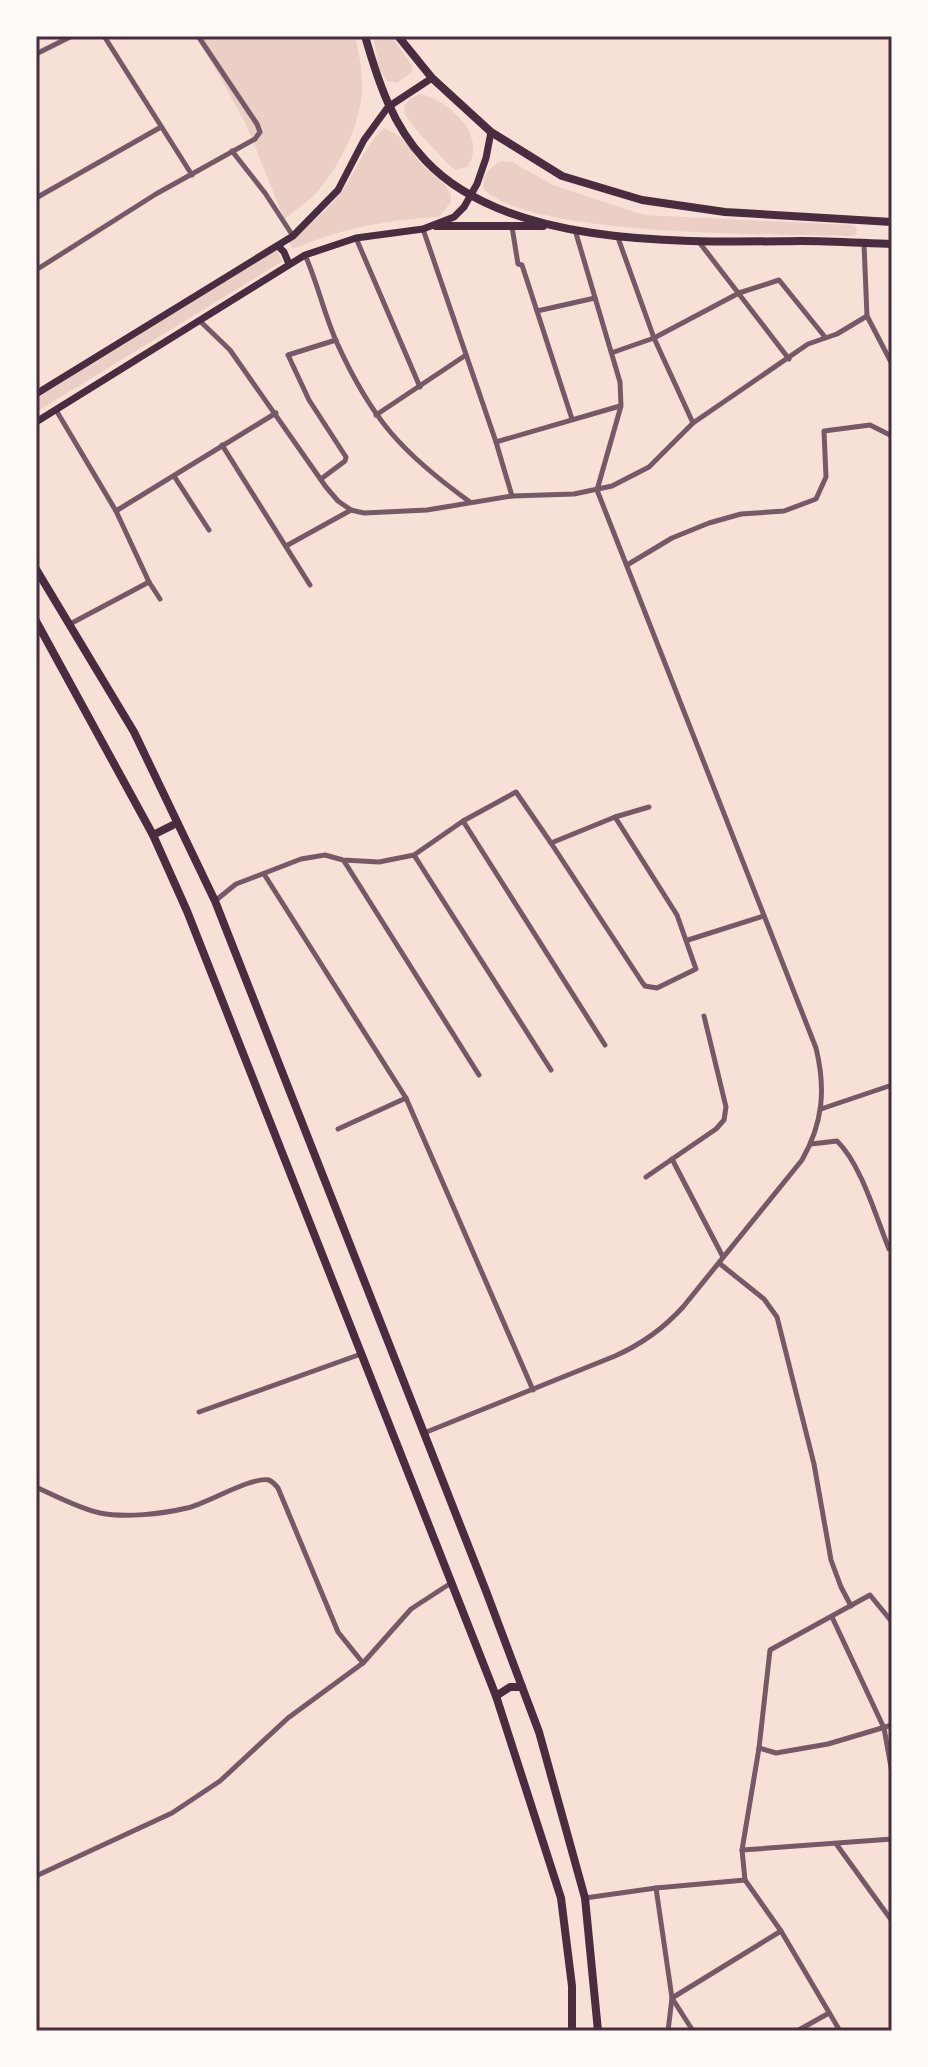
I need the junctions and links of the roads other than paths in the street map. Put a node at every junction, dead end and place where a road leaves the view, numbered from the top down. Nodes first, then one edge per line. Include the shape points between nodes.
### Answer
1 (72, 36) edge
2 (104, 36) edge
3 (198, 36) edge
4 (365, 36) edge
5 (398, 36) edge
6 (37, 53) edge
7 (432, 78) junction
8 (388, 107) junction
9 (161, 127) junction
10 (491, 132) junction
11 (232, 151) junction
12 (192, 175) junction
13 (471, 196) junction
14 (36, 198) edge
15 (892, 222) edge
16 (556, 225) junction
17 (436, 226) junction
18 (512, 227) junction
19 (423, 229) junction
20 (575, 230) junction
21 (617, 235) junction
22 (293, 236) junction
23 (356, 238) junction
24 (699, 242) junction
25 (864, 243) junction
26 (892, 244) edge
27 (278, 246) junction
28 (305, 255) junction
29 (289, 264) junction
30 (36, 270) edge
31 (739, 293) junction
32 (595, 298) junction
33 (537, 311) junction
34 (867, 316) junction
35 (201, 322) junction
36 (654, 338) junction
37 (825, 338) junction
38 (336, 340) junction
39 (613, 352) junction
40 (466, 355) junction
41 (789, 359) junction
42 (892, 364) edge
43 (420, 387) junction
44 (36, 394) edge
45 (621, 406) junction
46 (56, 410) junction
47 (276, 413) junction
48 (376, 415) junction
49 (572, 419) junction
50 (36, 422) edge
51 (693, 423) junction
52 (892, 436) edge
53 (496, 442) junction
54 (222, 445) junction
55 (174, 476) junction
56 (321, 479) junction
57 (597, 490) junction
58 (512, 496) junction
59 (471, 502) junction
60 (351, 510) junction
61 (116, 511) junction
62 (209, 530) dead end
63 (286, 546) junction
64 (627, 565) junction
65 (36, 569) edge
66 (149, 582) junction
67 (310, 585) dead end
68 (160, 599) dead end
69 (36, 621) edge
70 (69, 625) junction
71 (649, 807) dead end
72 (615, 817) junction
73 (463, 821) junction
74 (177, 823) junction
75 (153, 835) junction
76 (551, 843) junction
77 (414, 855) junction
78 (343, 860) junction
79 (264, 874) junction
80 (215, 901) junction
81 (764, 916) junction
82 (688, 940) junction
83 (704, 1016) dead end
84 (605, 1045) dead end
85 (551, 1070) dead end
86 (479, 1075) dead end
87 (892, 1085) edge
88 (406, 1098) junction
89 (821, 1109) junction
90 (338, 1129) dead end
91 (811, 1144) junction
92 (672, 1159) junction
93 (646, 1177) dead end
94 (890, 1249) edge
95 (892, 1257) edge
96 (721, 1260) junction
97 (361, 1354) junction
98 (533, 1390) junction
99 (199, 1412) dead end
100 (424, 1433) junction
101 (36, 1487) edge
102 (451, 1583) junction
103 (851, 1606) junction
104 (832, 1617) junction
105 (892, 1622) edge
106 (363, 1663) junction
107 (522, 1687) junction
108 (496, 1696) junction
109 (892, 1725) edge
110 (884, 1728) junction
111 (759, 1748) junction
112 (892, 1773) edge
113 (892, 1839) edge
114 (836, 1844) junction
115 (742, 1850) junction
116 (36, 1876) edge
117 (745, 1880) junction
118 (656, 1888) junction
119 (585, 1898) junction
120 (892, 1921) edge
121 (781, 1931) junction
122 (672, 1998) junction
123 (829, 2013) junction
124 (572, 2031) edge
125 (598, 2031) edge
126 (668, 2031) edge
127 (693, 2031) edge
128 (797, 2031) edge
129 (840, 2031) edge

1 - 6 street
2 - 9 street
3 - 11 street via 260,132
4 - 8 main road
5 - 7 main road
7 - 8 main road
7 - 10 main road
8 - 13 main road via 424,159
8 - 22 main road via 338,190
9 - 12 street
9 - 14 street
10 - 13 main road
10 - 15 main road via 562,176 642,200 725,212
11 - 12 street
11 - 22 street
12 - 30 street
13 - 16 main road
13 - 17 main road via 454,217
16 - 18 main road
16 - 20 main road
17 - 18 main road
17 - 19 main road
18 - 33 street via 518,264
19 - 23 main road
19 - 40 street
20 - 21 main road
20 - 32 street
21 - 24 main road
21 - 36 street
22 - 27 main road
23 - 28 main road
23 - 43 street
24 - 25 main road
24 - 31 street
25 - 26 main road
25 - 34 street
27 - 29 main road
27 - 44 main road
28 - 29 main road
28 - 38 street
29 - 35 main road
31 - 36 street
31 - 37 street via 779,280
31 - 41 street
32 - 33 street
32 - 39 street
33 - 49 street
34 - 37 street
34 - 42 street
35 - 46 main road
35 - 47 street via 230,350
36 - 39 street
36 - 51 street
37 - 41 street
38 - 48 street
38 - 56 street via 288,355 346,457
39 - 45 street
40 - 43 street
40 - 53 street
41 - 51 street
43 - 48 street
45 - 49 street
45 - 57 street
46 - 50 main road
46 - 61 street
47 - 54 street
47 - 56 street
48 - 59 street via 412,458
49 - 53 street
51 - 57 street via 649,467
52 - 64 street via 870,425 824,431 826,477 816,499 784,511 709,523
53 - 58 street
54 - 55 street
54 - 63 street
55 - 61 street
55 - 62 street
56 - 60 street
57 - 58 street
57 - 64 street
58 - 59 street
59 - 60 street via 427,510
60 - 63 street
61 - 66 street
63 - 67 street
64 - 81 street
65 - 70 main road
66 - 68 street
66 - 70 street
69 - 75 main road
70 - 74 main road via 134,732
71 - 72 street
72 - 76 street
72 - 82 street
73 - 76 street via 516,792
73 - 77 street
73 - 84 street
74 - 75 main road
74 - 80 main road
75 - 97 main road
76 - 82 street via 645,986 657,988 696,969
77 - 78 street via 379,862
77 - 85 street
78 - 79 street via 325,855 301,859
78 - 86 street
79 - 80 street via 236,884
79 - 88 street
80 - 100 main road
81 - 82 street
81 - 89 street via 816,1048
83 - 92 street via 726,1116 719,1127
87 - 89 street
88 - 90 street
88 - 98 street
89 - 91 street
91 - 94 street via 837,1141 843,1147
91 - 96 street
92 - 93 street
92 - 96 street
94 - 95 street
96 - 98 street via 674,1317 641,1343
96 - 103 street via 777,1317 814,1464 831,1560
97 - 99 street
97 - 102 main road
98 - 100 street
100 - 107 main road
101 - 106 street via 100,1513 126,1515 182,1510 253,1482 272,1482 338,1632
102 - 106 street via 411,1609
102 - 108 main road
103 - 104 street
103 - 105 street via 870,1595
104 - 110 street
104 - 111 street via 770,1650
106 - 116 street via 288,1718 220,1781 172,1813
107 - 108 main road
107 - 119 main road
108 - 124 main road via 561,1898
109 - 110 street
110 - 111 street via 776,1753
110 - 112 street
111 - 115 street
113 - 114 street
114 - 115 street
114 - 120 street
115 - 117 street
117 - 118 street
117 - 121 street
118 - 119 street
118 - 122 street
119 - 125 main road
121 - 122 street
121 - 123 street
122 - 126 street
122 - 127 street
123 - 128 street
123 - 129 street

